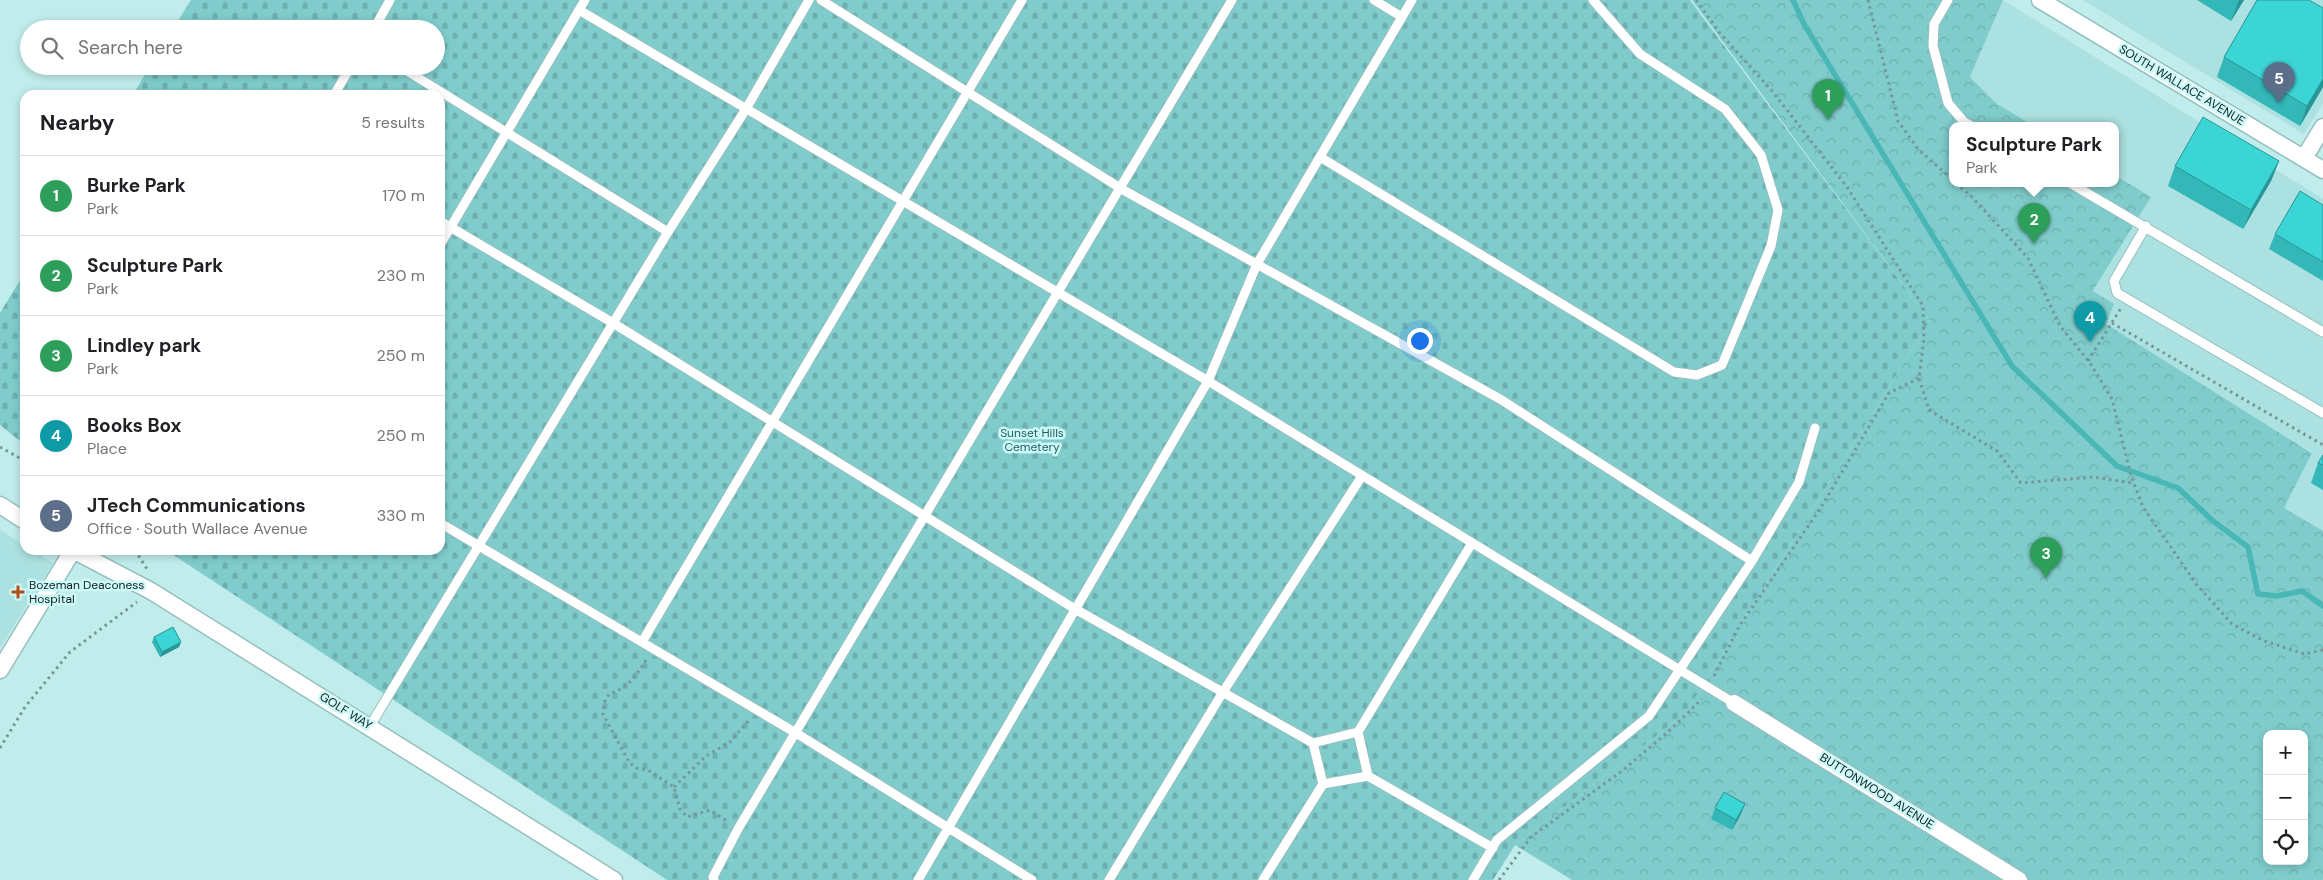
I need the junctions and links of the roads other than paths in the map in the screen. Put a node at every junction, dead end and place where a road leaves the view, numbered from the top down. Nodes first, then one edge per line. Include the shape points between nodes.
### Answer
1 (390, 0) edge
2 (585, 0) edge
3 (809, 0) edge
4 (821, 0) edge
5 (1022, 0) edge
6 (1232, 0) edge
7 (1374, 0) edge
8 (1412, 0) edge
9 (1593, 0) edge
10 (1948, 0) edge
11 (2045, 1) edge
12 (579, 10) junction
13 (1402, 17) junction
14 (379, 20) edge
15 (346, 75) edge
16 (414, 75) edge
17 (337, 90) edge
18 (438, 90) edge
19 (968, 92) junction
20 (445, 94) edge
21 (746, 109) junction
22 (1967, 122) edge
23 (2323, 127) edge
24 (507, 132) junction
25 (1320, 157) junction
26 (2304, 158) junction
27 (2323, 170) edge
28 (2077, 187) edge
29 (1120, 188) junction
30 (903, 201) junction
31 (445, 224) edge
32 (2146, 226) junction
33 (450, 227) junction
34 (668, 232) junction
35 (445, 236) edge
36 (1256, 264) junction
37 (1057, 292) junction
38 (613, 323) junction
39 (2323, 332) edge
40 (1208, 381) junction
41 (2322, 412) edge
42 (772, 422) junction
43 (1815, 428) dead end
44 (1362, 476) junction
45 (0, 505) edge
46 (926, 516) junction
47 (20, 517) edge
48 (445, 526) edge
49 (1472, 543) junction
50 (478, 546) junction
51 (70, 555) edge
52 (83, 555) edge
53 (1752, 561) junction
54 (1075, 609) junction
55 (642, 642) junction
56 (0, 670) edge
57 (1680, 670) junction
58 (1223, 692) junction
59 (1734, 704) joint
60 (370, 726) junction
61 (1358, 732) junction
62 (796, 733) junction
63 (1313, 743) junction
64 (1368, 776) junction
65 (1323, 784) junction
66 (949, 828) junction
67 (1493, 848) junction
68 (614, 880) edge
69 (714, 880) edge
70 (918, 880) edge
71 (1032, 880) edge
72 (1109, 880) edge
73 (1263, 880) edge
74 (1473, 880) edge
75 (2019, 880) edge

1 - 14 lane
2 - 12 lane
3 - 21 lane
4 - 19 lane
5 - 19 lane
6 - 29 lane
7 - 13 lane
8 - 13 lane
9 - 25 lane via 1640,54 1725,109 1761,155 1778,210 1771,246 1722,365 1697,375 1674,372
10 - 22 lane via 1934,24 1933,46 1948,103
11 - 26 street, SOUTH WALLACE AVENUE
12 - 21 lane
12 - 24 lane
13 - 25 lane
15 - 17 lane
16 - 18 lane
19 - 29 lane
19 - 30 lane
20 - 24 lane
21 - 30 lane
21 - 34 lane
23 - 26 street
24 - 33 lane
24 - 34 lane
25 - 36 lane
26 - 27 street, SOUTH WALLACE AVENUE
28 - 32 lane
29 - 36 lane
29 - 37 lane
30 - 37 lane
30 - 42 lane
31 - 33 lane
32 - 39 lane
32 - 41 lane via 2114,280 2117,293
33 - 35 lane
33 - 38 lane
34 - 38 lane
36 - 40 lane
36 - 53 lane via 1500,400
37 - 40 lane
37 - 46 lane
38 - 42 lane
38 - 50 lane
40 - 44 lane
40 - 54 lane
42 - 46 lane
42 - 55 lane
43 - 53 lane via 1799,482
44 - 49 lane
44 - 58 lane
45 - 47 street
46 - 54 lane
46 - 62 lane
48 - 50 lane
49 - 57 lane
49 - 61 lane
50 - 55 lane
50 - 60 lane
51 - 56 street
52 - 60 street, GOLF WAY via 151,591
53 - 57 lane
54 - 58 lane
54 - 66 lane
55 - 62 lane
57 - 59 lane
57 - 67 lane via 1649,716 1497,840
58 - 63 lane
58 - 72 lane
59 - 75 street, BUTTONWOOD AVENUE
60 - 68 street, GOLF WAY
61 - 63 lane
61 - 64 lane
62 - 66 lane
62 - 69 lane via 738,829
63 - 65 lane
64 - 65 lane
64 - 67 lane
65 - 73 lane
66 - 70 lane
66 - 71 lane
67 - 74 lane

